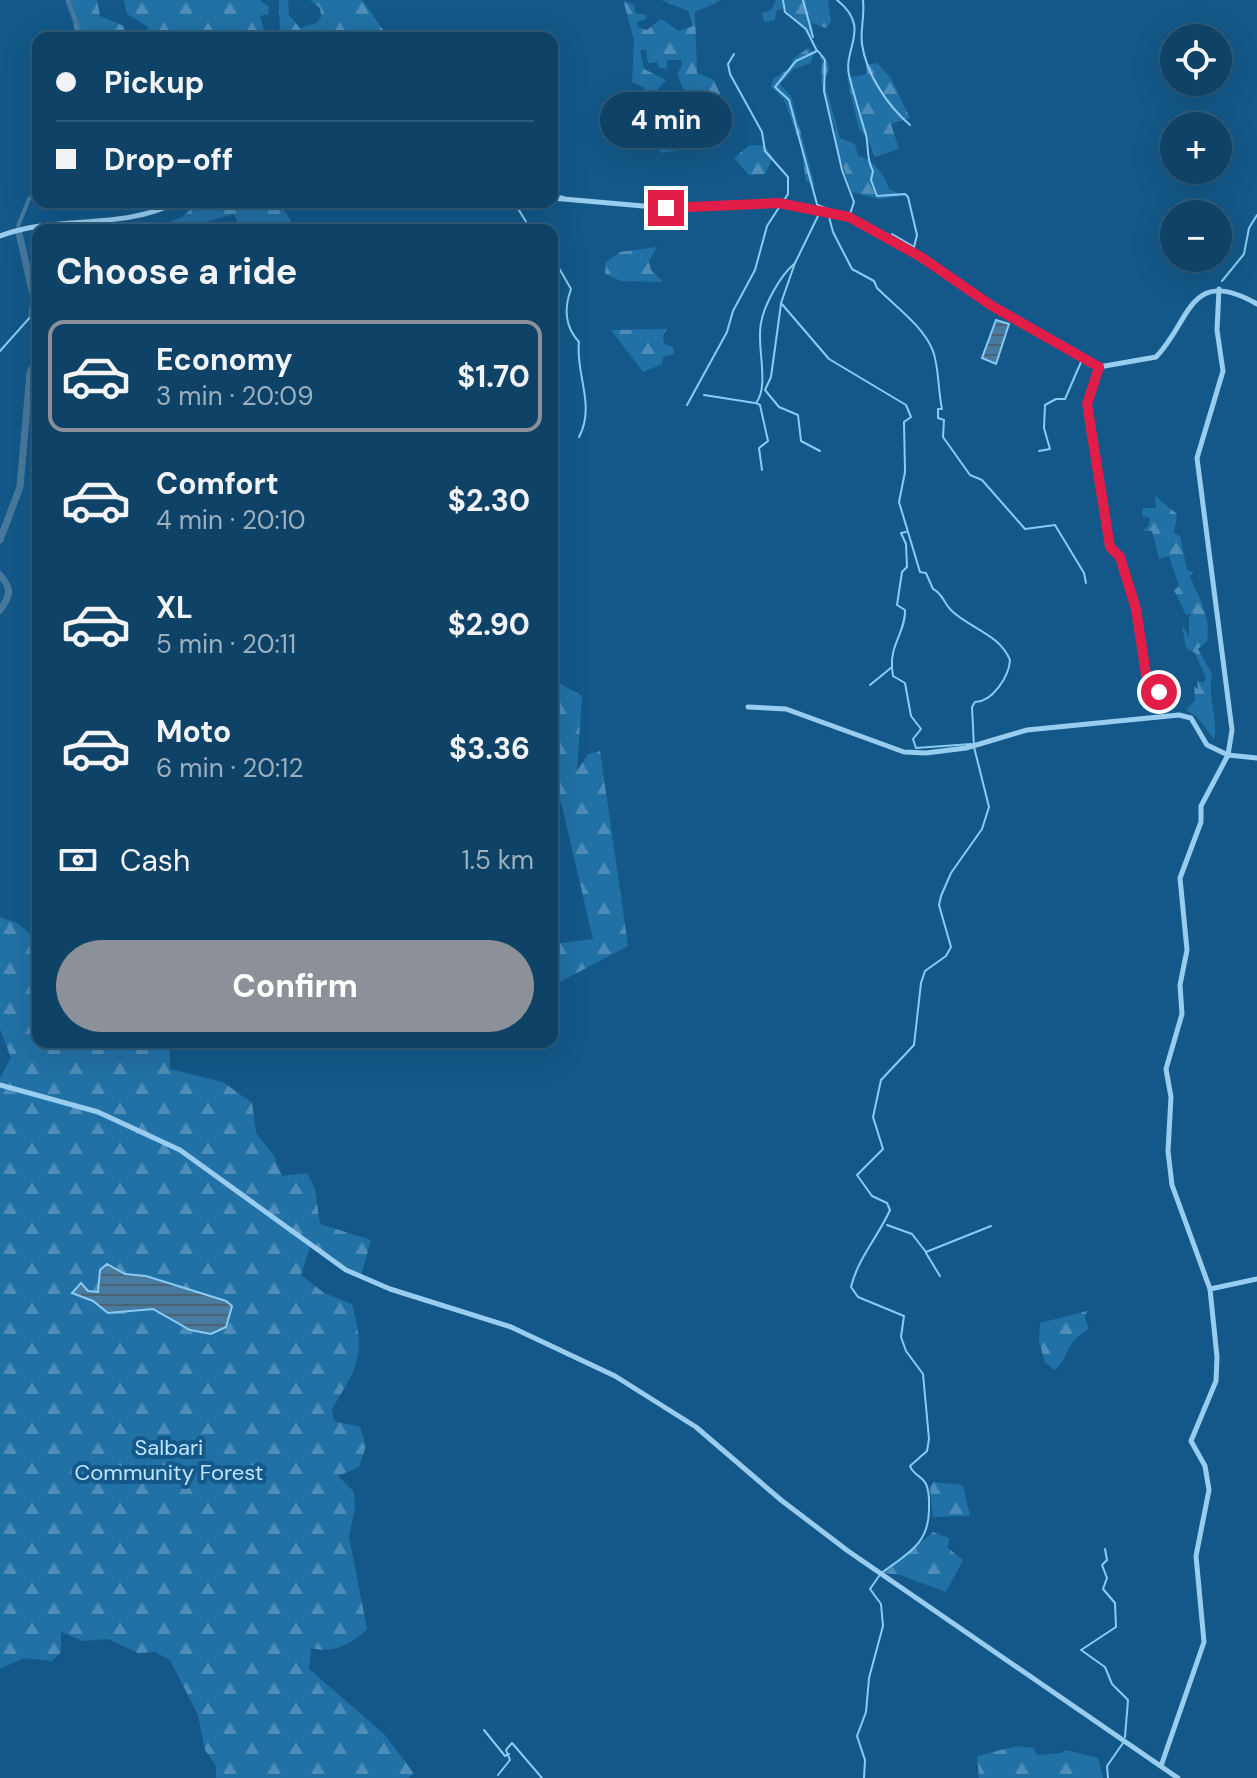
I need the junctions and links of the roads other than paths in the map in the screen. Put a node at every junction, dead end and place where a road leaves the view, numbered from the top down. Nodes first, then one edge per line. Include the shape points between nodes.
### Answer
1 (558, 199) edge
2 (159, 208) edge
3 (42, 224) edge
4 (32, 227) edge
5 (0, 236) edge
6 (1219, 289) junction
7 (1257, 304) edge
8 (1099, 367) junction
9 (1159, 692) dead end
10 (748, 707) dead end
11 (1228, 755) junction
12 (1257, 758) edge
13 (0, 1085) edge
14 (1257, 1279) edge
15 (1210, 1289) junction
16 (1161, 1766) junction
17 (1178, 1778) edge

1 - 8 street via 666,208 781,204 849,217
2 - 3 street via 88,223
4 - 5 street
6 - 7 street
6 - 8 street via 1187,307 1156,357
6 - 11 street via 1223,371 1197,458 1229,697
8 - 9 street via 1087,404 1110,547 1120,557 1136,609 1148,688
10 - 11 street via 786,709 904,752 926,753 966,748 1027,730 1179,715 1191,718 1207,745
11 - 12 street
11 - 15 street via 1201,806 1201,822 1180,878 1187,950 1180,985 1182,1014 1166,1069 1172,1185
13 - 16 street via 98,1112 180,1150 353,1274 511,1327 615,1376 696,1427 781,1500 884,1576
14 - 15 street
15 - 16 street via 1216,1381 1191,1441 1205,1466 1209,1490 1196,1556 1204,1642
16 - 17 street

